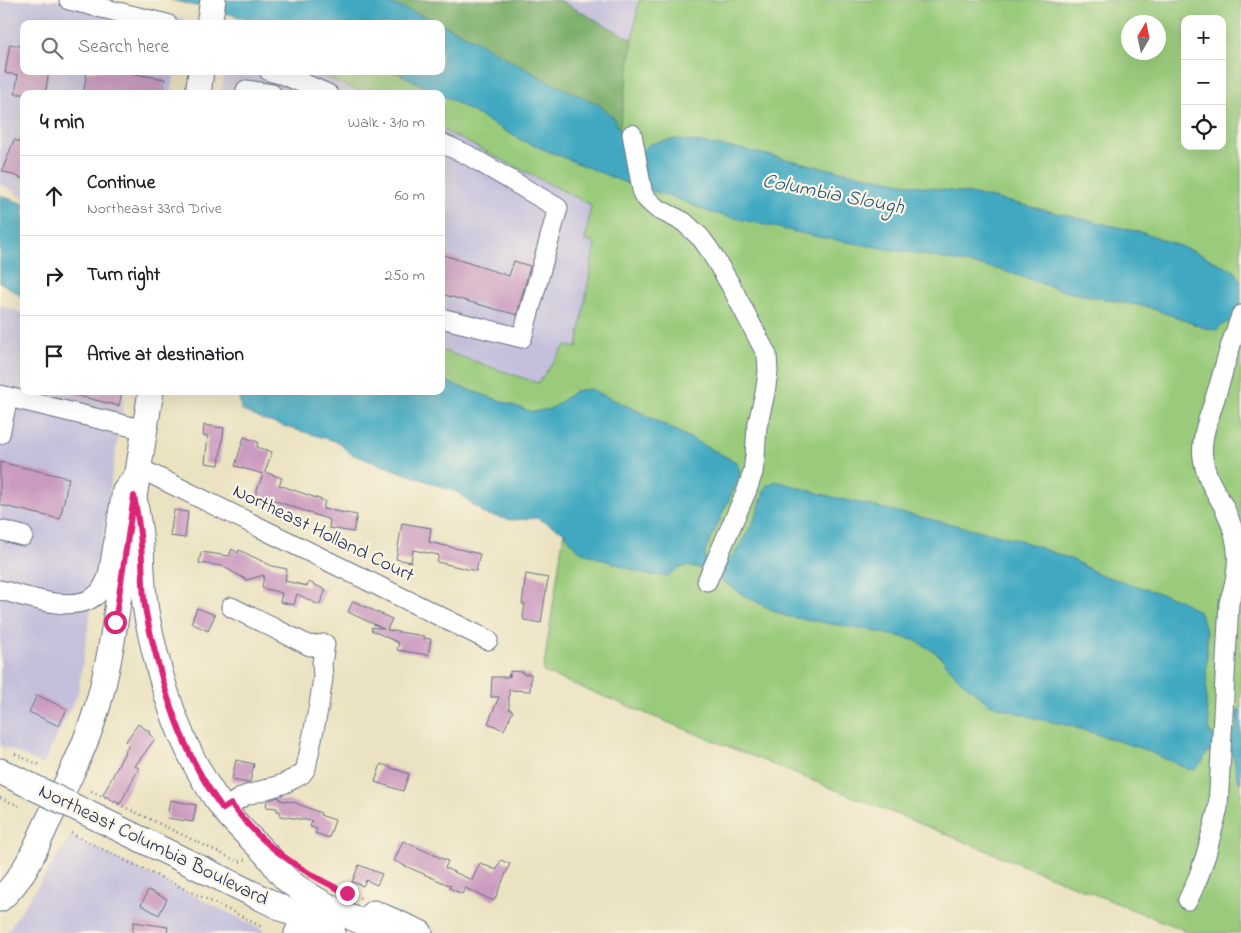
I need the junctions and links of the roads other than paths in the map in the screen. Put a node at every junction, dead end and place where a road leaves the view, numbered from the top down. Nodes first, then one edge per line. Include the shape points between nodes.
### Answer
1 (69, 0) edge
2 (151, 20) edge
3 (200, 75) edge
4 (284, 75) edge
5 (295, 87) edge
6 (199, 90) edge
7 (309, 90) edge
8 (632, 134) dead end
9 (445, 145) edge
10 (445, 319) edge
11 (1240, 320) edge
12 (4, 396) edge
13 (150, 398) edge
14 (145, 430) junction
15 (0, 434) edge
16 (139, 468) junction
17 (134, 496) junction
18 (0, 530) edge
19 (23, 536) dead end
20 (707, 581) dead end
21 (0, 590) edge
22 (231, 607) dead end
23 (488, 640) dead end
24 (7, 762) edge
25 (0, 782) edge
26 (30, 786) junction
27 (223, 809) junction
28 (257, 856) junction
29 (0, 899) edge
30 (1188, 900) dead end
31 (348, 910) edge
32 (302, 925) edge
33 (388, 933) edge
34 (420, 933) edge

1 - 2 street
3 - 6 main road
4 - 5 street
5 - 7 street
8 - 20 street via 643,194 653,206 684,222 701,238 730,284 766,355 768,372 756,428 753,472
9 - 10 street via 558,208 522,338
11 - 30 street via 1206,427 1202,450 1208,480 1232,524 1239,557 1229,603 1218,808 1206,855
12 - 14 street
12 - 15 street
13 - 14 main road
14 - 16 main road
16 - 17 main road
16 - 21 street via 122,490 108,576 97,596 76,604 57,604
16 - 23 street, Northeast Holland Court
17 - 27 main road via 146,607 164,686 188,750
17 - 29 main road via 115,622 97,709 80,755 26,866
18 - 19 street
22 - 27 street via 310,646 325,644 319,706 306,768 302,774 283,784 244,796
24 - 26 main road, Northeast Columbia Boulevard
25 - 26 main road
26 - 32 main road, Northeast Columbia Boulevard, bridge via 88,802
27 - 28 main road
28 - 31 main road via 291,883 326,904
28 - 34 main road via 329,893
31 - 32 main road, Northeast Columbia Boulevard
31 - 33 main road

